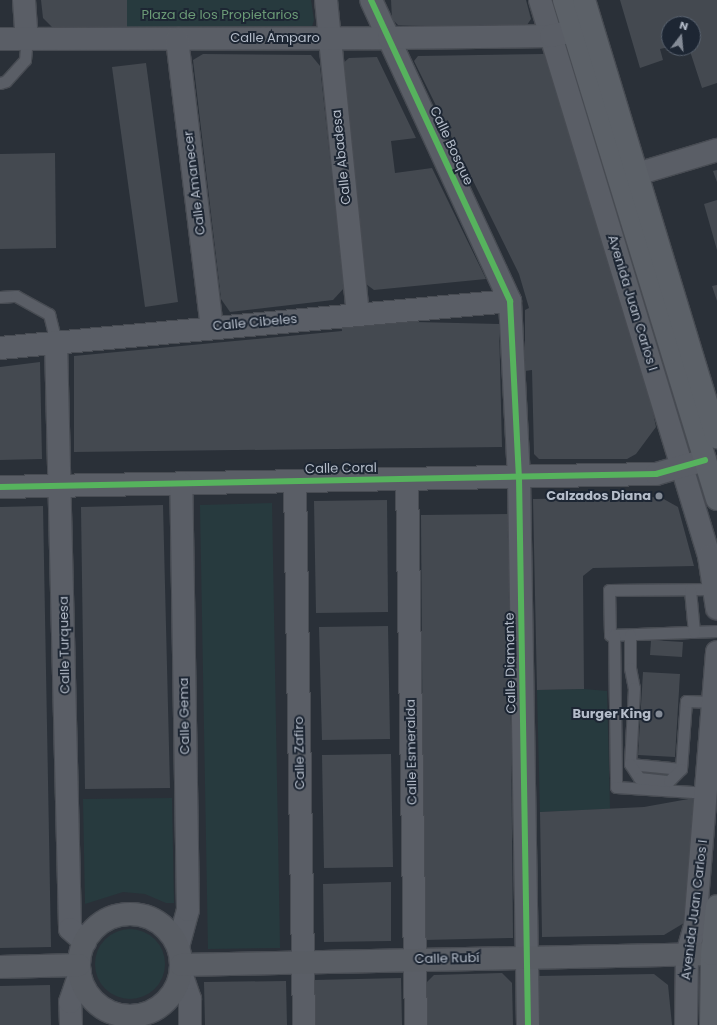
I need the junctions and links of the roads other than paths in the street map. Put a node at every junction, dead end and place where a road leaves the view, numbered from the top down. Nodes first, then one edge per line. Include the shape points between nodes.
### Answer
1 (24, 0) edge
2 (326, 0) edge
3 (371, 0) edge
4 (540, 0) edge
5 (564, 0) edge
6 (584, 0) edge
7 (574, 31) junction
8 (551, 36) junction
9 (330, 38) junction
10 (389, 38) junction
11 (0, 39) edge
12 (27, 39) junction
13 (177, 39) junction
14 (0, 83) edge
15 (717, 150) edge
16 (628, 177) junction
17 (0, 297) edge
18 (510, 301) junction
19 (358, 314) junction
20 (212, 327) junction
21 (56, 342) junction
22 (0, 348) edge
23 (692, 416) junction
24 (717, 437) edge
25 (675, 444) junction
26 (711, 459) edge
27 (682, 467) junction
28 (519, 477) junction
29 (407, 479) junction
30 (295, 481) junction
31 (181, 483) junction
32 (61, 485) junction
33 (0, 486) edge
34 (689, 491) junction
35 (717, 499) edge
36 (717, 505) edge
37 (690, 590) junction
38 (716, 599) edge
39 (717, 631) edge
40 (694, 632) junction
41 (630, 634) junction
42 (614, 635) junction
43 (717, 652) edge
44 (716, 702) edge
45 (712, 793) edge
46 (717, 906) edge
47 (85, 942) junction
48 (687, 954) junction
49 (715, 954) edge
50 (526, 957) junction
51 (415, 959) junction
52 (180, 962) junction
53 (303, 962) junction
54 (0, 967) edge
55 (80, 969) junction
56 (71, 1025) edge
57 (190, 1025) edge
58 (304, 1025) edge
59 (416, 1025) edge
60 (528, 1025) edge
61 (686, 1025) edge
62 (711, 1025) edge

1 - 12 street
2 - 9 street, Calle Abadesa
3 - 10 street, Calle Bosque
4 - 8 street, Avenida Juan Carlos I
5 - 7 main road, Avenida Juan Carlos I
6 - 16 main road, Avenida Juan Carlos I
7 - 8 street, Calle Amparo
7 - 16 main road, Avenida Juan Carlos I
8 - 10 street, Calle Amparo
8 - 25 street, Avenida Juan Carlos I
9 - 10 street, Calle Amparo
9 - 13 street, Calle Amparo
9 - 19 street, Calle Abadesa
10 - 18 street, Calle Bosque
11 - 12 street, Calle Amparo
12 - 13 street, Calle Amparo
12 - 14 lane via 25,60 6,81
13 - 20 street, Calle Amanecer
15 - 16 street
16 - 23 main road, Avenida Juan Carlos I
16 - 24 main road, Avenida Juan Carlos I
17 - 21 lane via 16,296 49,314
18 - 19 street, Calle Cibeles
18 - 28 street, Calle Diamante
19 - 20 street, Calle Cibeles
20 - 21 street, Calle Cibeles
21 - 22 street, Calle Cibeles
21 - 32 street, Calle Turquesa
23 - 25 street
23 - 26 main road, Avenida Juan Carlos I
25 - 27 street, Avenida Juan Carlos I
26 - 27 street, Calle Coral
26 - 35 main road, Avenida Juan Carlos I
27 - 28 street, Calle Coral via 656,474
27 - 34 street, Avenida Juan Carlos I
28 - 29 street, Calle Coral
28 - 50 street, Calle Diamante
29 - 30 street, Calle Coral
29 - 51 street, Calle Esmeralda
30 - 31 street, Calle Coral
30 - 53 street, Calle Zafiro
31 - 32 street, Calle Coral
31 - 52 street, Calle Gema via 188,910
32 - 33 street, Calle Coral
32 - 47 street, Calle Turquesa via 70,929
34 - 36 street
34 - 38 street, Avenida Juan Carlos I via 708,556
37 - 38 lane
37 - 40 lane
37 - 42 lane via 609,590 610,635
39 - 40 lane
40 - 41 lane
41 - 42 lane
41 - 44 lane via 630,668 634,688 630,764 681,769 686,701
42 - 45 lane via 616,787
43 - 44 street, Avenida Juan Carlos I
44 - 45 street, Avenida Juan Carlos I
45 - 48 street, Avenida Juan Carlos I via 695,926
46 - 49 main road, Avenida Juan Carlos I
47 - 52 main road via 101,924 116,916 132,915 159,924 170,933
47 - 55 main road
48 - 49 main road, Calle Rubí
48 - 50 main road, Calle Rubí
48 - 61 street, Avenida Juan Carlos I
49 - 62 main road, Avenida Juan Carlos I
50 - 51 main road, Calle Rubí
50 - 60 street, Calle Diamante
51 - 53 main road, Calle Rubí
51 - 59 street, Calle Esmeralda
52 - 53 main road, Calle Rubí
52 - 55 main road via 174,992 162,1005 146,1014 130,1016 110,1012 95,1002 84,987
52 - 57 street via 190,999
53 - 58 street, Calle Zafiro
54 - 55 main road
55 - 56 street via 70,1002

